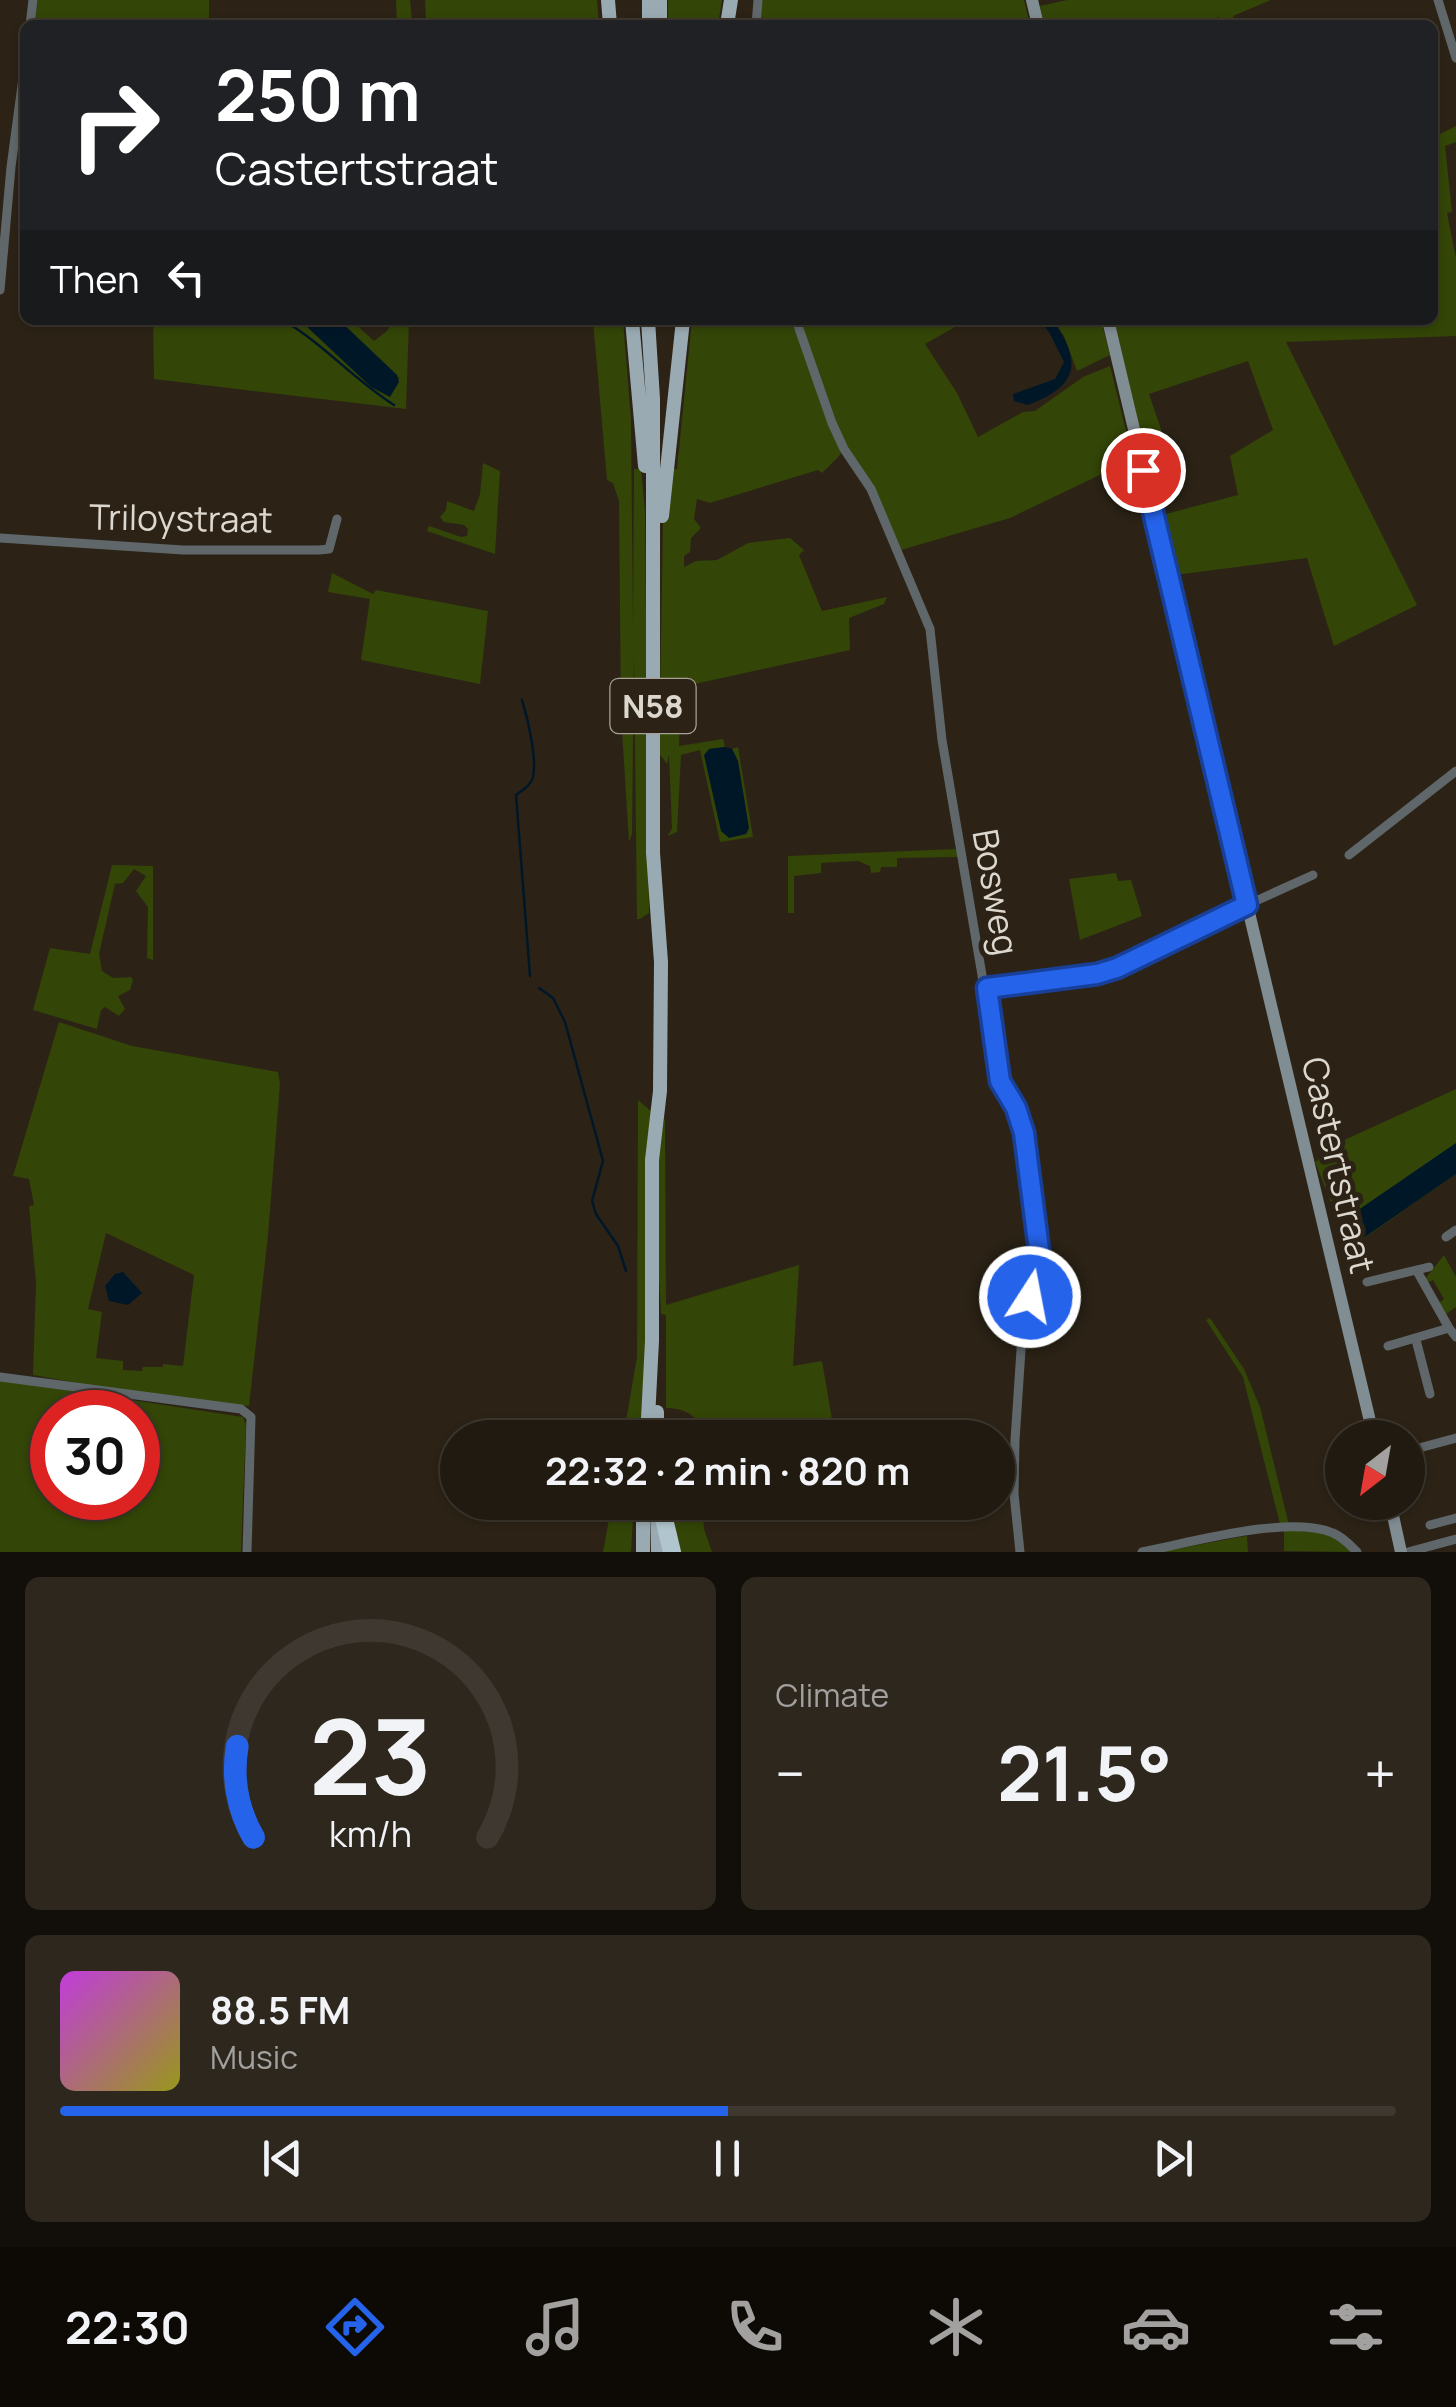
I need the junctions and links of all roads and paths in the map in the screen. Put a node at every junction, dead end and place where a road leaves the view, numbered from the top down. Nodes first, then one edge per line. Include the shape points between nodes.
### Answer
1 (1438, 0) edge
2 (1456, 58) edge
3 (20, 99) edge
4 (3, 221) edge
5 (0, 290) edge
6 (632, 325) edge
7 (648, 325) edge
8 (656, 325) edge
9 (682, 325) edge
10 (798, 325) edge
11 (1109, 325) edge
12 (653, 399) junction
13 (338, 520) dead end
14 (0, 538) edge
15 (653, 571) junction
16 (1456, 771) edge
17 (1349, 855) dead end
18 (1313, 876) dead end
19 (1247, 905) junction
20 (987, 988) junction
21 (1456, 1230) edge
22 (1446, 1237) dead end
23 (1429, 1266) dead end
24 (1418, 1271) junction
25 (1367, 1282) dead end
26 (1453, 1333) edge
27 (1416, 1340) junction
28 (652, 1341) junction
29 (1388, 1346) dead end
30 (0, 1377) edge
31 (1430, 1394) dead end
32 (648, 1420) edge
33 (656, 1420) edge
34 (1370, 1420) edge
35 (1456, 1438) edge
36 (1425, 1447) edge
37 (1456, 1518) edge
38 (643, 1520) edge
39 (659, 1520) edge
40 (664, 1520) edge
41 (1395, 1520) edge
42 (1430, 1525) dead end
43 (1456, 1538) edge
44 (247, 1552) edge
45 (642, 1552) edge
46 (658, 1552) edge
47 (672, 1552) edge
48 (1020, 1552) edge
49 (1142, 1552) edge
50 (1357, 1552) edge
51 (1405, 1552) edge

1 - 2 street
3 - 4 street
4 - 5 street
6 - 15 main road, N58
7 - 12 main road, N58
8 - 12 main road, N58
9 - 15 main road, N58
10 - 20 street, Bosweg via 832,423 871,488 930,629 942,740
11 - 19 main road, Castertstraat
12 - 15 main road, N58
13 - 14 street, Triloystraat via 334,543 319,550 182,550
15 - 28 main road, N58 via 653,853 661,962
16 - 17 street
18 - 19 street
19 - 20 street via 1117,968
19 - 34 main road, Castertstraat
20 - 48 street, Bosweg via 1000,1081 1024,1133 1040,1258 1022,1335 1014,1440
21 - 22 street
23 - 24 street
24 - 25 street
24 - 26 street
26 - 27 street
27 - 29 street
27 - 31 street
28 - 32 main road, N58
28 - 33 main road, N58
30 - 44 street via 241,1409 251,1416
35 - 36 street
37 - 42 street
38 - 45 main road
39 - 46 main road
40 - 47 highway
41 - 51 main road
43 - 51 street
49 - 50 street via 1306,1527 1337,1534

